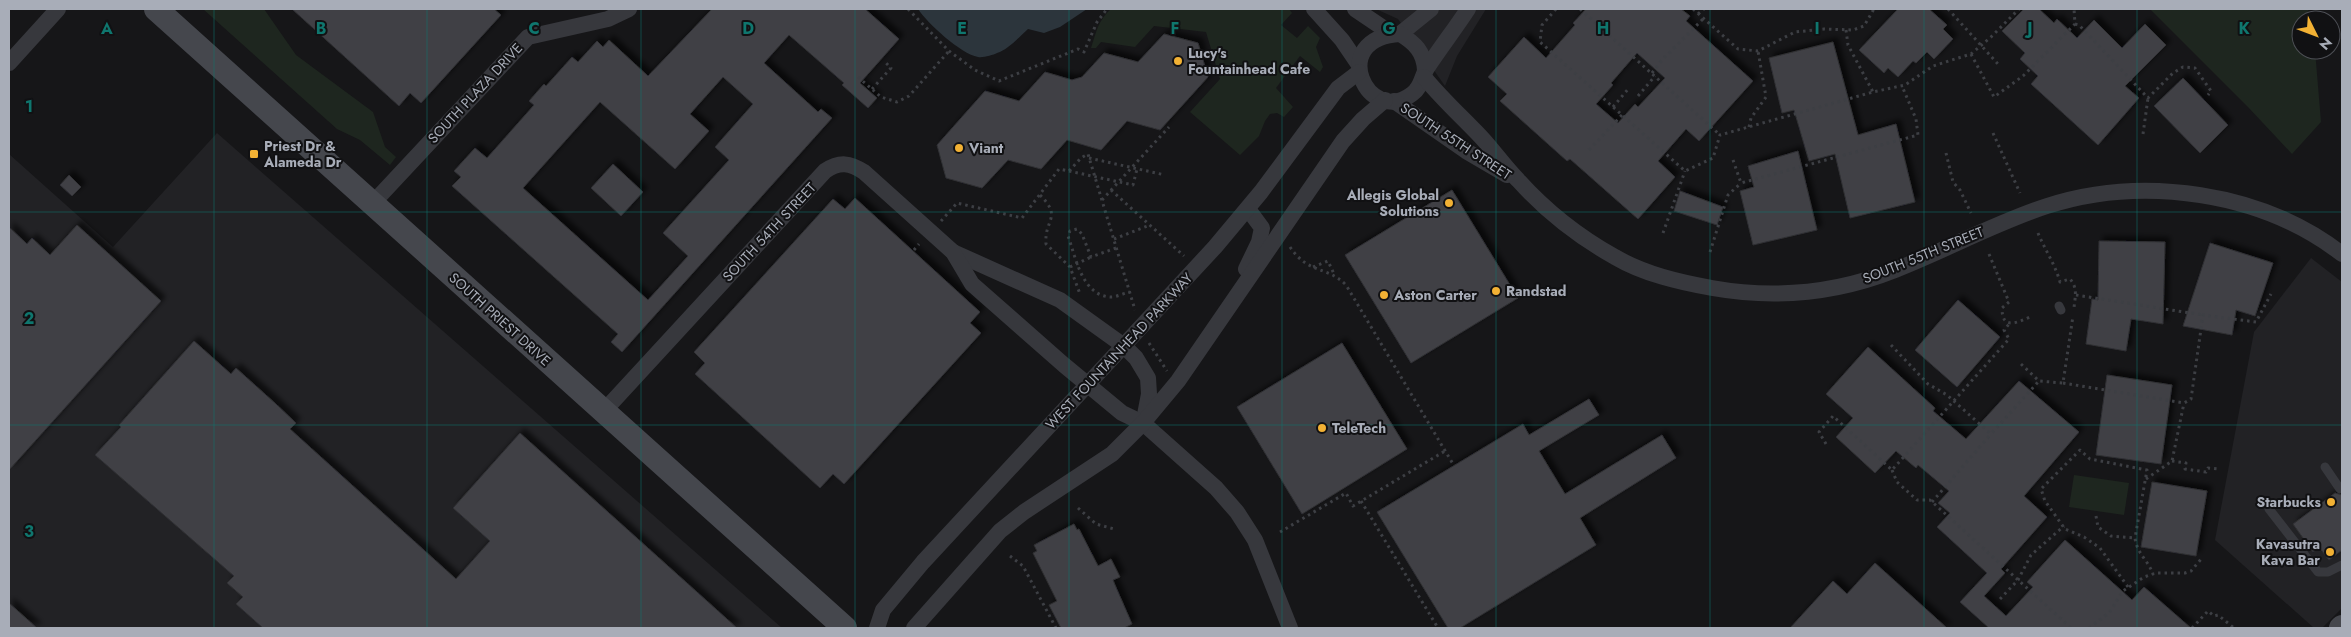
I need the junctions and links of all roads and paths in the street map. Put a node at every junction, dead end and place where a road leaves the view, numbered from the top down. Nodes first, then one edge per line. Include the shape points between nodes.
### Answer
1 (58, 9) edge
2 (156, 9) edge
3 (629, 9) edge
4 (908, 9) edge
5 (1107, 9) edge
6 (1314, 9) edge
7 (1355, 9) edge
8 (1431, 9) edge
9 (1468, 9) edge
10 (1556, 9) edge
11 (1580, 9) edge
12 (1693, 9) edge
13 (1704, 9) edge
14 (1874, 9) edge
15 (1948, 9) edge
16 (2019, 9) edge
17 (2074, 9) edge
18 (1698, 14) junction
19 (1704, 18) junction
20 (2075, 24) junction
21 (1846, 30) junction
22 (1396, 34) junction
23 (1982, 45) junction
24 (949, 51) junction
25 (1758, 51) junction
26 (1971, 54) junction
27 (885, 62) dead end
28 (9, 63) edge
29 (1998, 64) dead end
30 (1359, 68) junction
31 (1425, 74) junction
32 (1653, 75) junction
33 (858, 77) dead end
34 (1902, 86) junction
35 (1629, 88) dead end
36 (872, 89) junction
37 (1873, 92) junction
38 (2208, 94) dead end
39 (1638, 96) dead end
40 (2148, 98) junction
41 (1389, 100) junction
42 (1613, 106) junction
43 (1622, 115) junction
44 (1169, 127) dead end
45 (1749, 127) junction
46 (1993, 133) dead end
47 (2143, 134) dead end
48 (1720, 135) junction
49 (1589, 150) dead end
50 (1946, 153) dead end
51 (1089, 158) junction
52 (1733, 160) dead end
53 (1132, 168) junction
54 (1137, 169) junction
55 (1069, 171) junction
56 (1685, 171) junction
57 (1165, 175) dead end
58 (1095, 177) junction
59 (1518, 181) junction
60 (1119, 182) junction
61 (1741, 183) junction
62 (1111, 190) junction
63 (2020, 192) dead end
64 (1040, 195) junction
65 (1102, 200) junction
66 (957, 203) dead end
67 (372, 204) junction
68 (1248, 209) junction
69 (1971, 213) dead end
70 (1150, 225) junction
71 (1663, 233) dead end
72 (1114, 239) junction
73 (1288, 244) dead end
74 (1116, 248) junction
75 (953, 252) junction
76 (1710, 252) dead end
77 (1989, 254) dead end
78 (2342, 254) edge
79 (1091, 257) junction
80 (1186, 258) dead end
81 (1078, 264) junction
82 (1070, 267) junction
83 (1312, 267) junction
84 (1334, 275) junction
85 (1130, 292) junction
86 (2271, 294) dead end
87 (1238, 295) junction
88 (2076, 295) dead end
89 (1084, 299) dead end
90 (1137, 315) dead end
91 (2203, 315) junction
92 (2030, 317) dead end
93 (2010, 323) junction
94 (1144, 336) dead end
95 (1891, 345) dead end
96 (1124, 346) junction
97 (1167, 372) dead end
98 (2039, 381) dead end
99 (2063, 383) dead end
100 (1089, 384) junction
101 (1953, 401) junction
102 (2184, 403) junction
103 (603, 412) junction
104 (1144, 423) junction
105 (1991, 434) junction
106 (1826, 444) dead end
107 (1445, 451) junction
108 (2172, 461) junction
109 (1453, 464) dead end
110 (2325, 467) dead end
111 (2218, 469) dead end
112 (1892, 470) junction
113 (2146, 479) junction
114 (2340, 489) dead end
115 (1361, 501) junction
116 (1932, 502) junction
117 (1078, 508) dead end
118 (2269, 509) dead end
119 (2096, 516) dead end
120 (2064, 526) junction
121 (1114, 528) dead end
122 (1280, 532) dead end
123 (2135, 538) junction
124 (1010, 556) dead end
125 (2202, 558) dead end
126 (2342, 564) edge
127 (2153, 574) junction
128 (2018, 580) junction
129 (2128, 587) junction
130 (2000, 599) dead end
131 (844, 628) edge
132 (877, 628) edge
133 (914, 628) edge
134 (1056, 628) edge
135 (1290, 628) edge
136 (1438, 628) edge
137 (2071, 628) edge
138 (2089, 628) edge
139 (2192, 628) edge
140 (2234, 628) edge

1 - 28 street
2 - 67 main road, SOUTH PRIEST DRIVE
3 - 67 street, SOUTH PLAZA DRIVE via 608,19 528,37
4 - 24 path
5 - 24 path via 1097,22 1084,52 1078,49 999,81 975,70
6 - 30 street via 1342,40
7 - 22 street
8 - 22 street
9 - 31 street
10 - 42 path via 1542,25 1540,42
11 - 32 path
12 - 18 path
13 - 18 path
14 - 21 path via 1864,26
15 - 23 path
16 - 23 path
17 - 20 path
18 - 19 path
19 - 25 path via 1738,49
19 - 32 path via 1662,60
20 - 26 path via 2023,76 1994,97
20 - 40 path
21 - 25 path via 1795,32
21 - 37 path via 1848,45
22 - 30 street via 1370,43 1361,57
22 - 31 street via 1420,49
23 - 26 path
23 - 29 path
24 - 36 path via 909,96 898,102 882,97
25 - 45 path via 1766,97 1751,118
26 - 34 path via 1933,66
27 - 36 path via 891,68
30 - 41 street via 1368,90
30 - 68 street, WEST FOUNTAINHEAD PARKWAY via 1338,88
31 - 41 street via 1412,94
31 - 59 street, SOUTH 55TH STREET
32 - 39 path
32 - 48 path
33 - 36 path
34 - 37 path
34 - 61 path via 1916,119 1918,135
35 - 42 path
37 - 45 path
38 - 40 path via 2211,91 2195,68 2183,67
40 - 47 path
41 - 59 street, SOUTH 55TH STREET
41 - 87 street via 1363,118 1343,141
42 - 43 path
43 - 49 path
43 - 56 path
44 - 53 path
45 - 48 path
46 - 63 path
48 - 56 path via 1713,158
50 - 69 path via 1953,182
51 - 53 path
51 - 55 path via 1088,154 1080,158
51 - 58 path
52 - 61 path
53 - 54 path
53 - 60 path
54 - 57 path
54 - 60 path via 1134,185
55 - 58 path
55 - 64 path via 1059,169
56 - 71 path
58 - 60 path
58 - 65 path
59 - 78 street, SOUTH 55TH STREET via 1572,229 1616,258 1664,277 1729,291 1791,293 1851,284 1893,270 2047,206 2090,195 2133,191 2180,192 2243,205 2297,226
60 - 62 path
61 - 76 path via 1728,195
62 - 65 path
62 - 70 path
64 - 66 path via 1022,218
64 - 82 path via 1050,205 1052,217 1046,244
65 - 72 path
67 - 103 main road, SOUTH PRIEST DRIVE
68 - 87 street via 1262,228
68 - 96 street, WEST FOUNTAINHEAD PARKWAY
70 - 72 path
70 - 80 path
72 - 74 path
73 - 83 path via 1301,262
74 - 79 path
74 - 85 path
75 - 96 street, SOUTH 54TH STREET via 1060,300
75 - 100 street, SOUTH 54TH STREET via 972,284
75 - 103 street, SOUTH 54TH STREET via 864,172 846,163 835,164 825,171
77 - 93 path via 2009,302 2002,308 2002,316
79 - 81 path
79 - 81 path via 1082,234 1077,229 1070,231 1068,236
81 - 82 path
81 - 85 path via 1086,285 1099,295 1112,298
82 - 89 path via 1076,287
83 - 84 path
83 - 84 path via 1328,260
84 - 107 path via 1346,285
85 - 90 path
86 - 91 path via 2256,322
87 - 104 street via 1170,392
88 - 91 path
91 - 102 path via 2191,399
92 - 93 path
93 - 101 path via 2004,330 2009,339
94 - 97 path
95 - 101 path via 1928,384
96 - 100 street, WEST FOUNTAINHEAD PARKWAY
96 - 104 street, SOUTH 54TH STREET via 1148,378
98 - 105 path
99 - 102 path
100 - 104 street, SOUTH 54TH STREET via 1127,417
100 - 132 street, WEST FOUNTAINHEAD PARKWAY via 924,562 883,610
101 - 105 path
101 - 112 path
102 - 108 path
103 - 131 main road, SOUTH PRIEST DRIVE
104 - 133 street via 1112,454 1000,531
104 - 135 street via 1216,488 1237,512 1262,554
105 - 116 path
106 - 112 path via 1819,432 1833,416
107 - 109 path
107 - 115 path
108 - 111 path via 2186,463 2185,469 2206,472 2208,468
108 - 113 path
110 - 114 lane
112 - 116 path via 1898,482 1917,500
113 - 120 path via 2147,470 2090,460 2080,450 2042,489 2045,501
113 - 123 path
115 - 122 path via 1353,506 1346,493
115 - 136 path
116 - 128 path
117 - 121 path via 1096,524
118 - 126 lane via 2318,572 2328,572
119 - 123 path via 2098,527 2111,536
120 - 128 path via 2031,555
120 - 129 path via 2100,548
123 - 127 path via 2137,549
124 - 134 path via 1023,566
125 - 127 path via 2185,573
127 - 129 path
128 - 130 path
128 - 137 path
129 - 138 path via 2108,612
139 - 140 path via 2208,611

